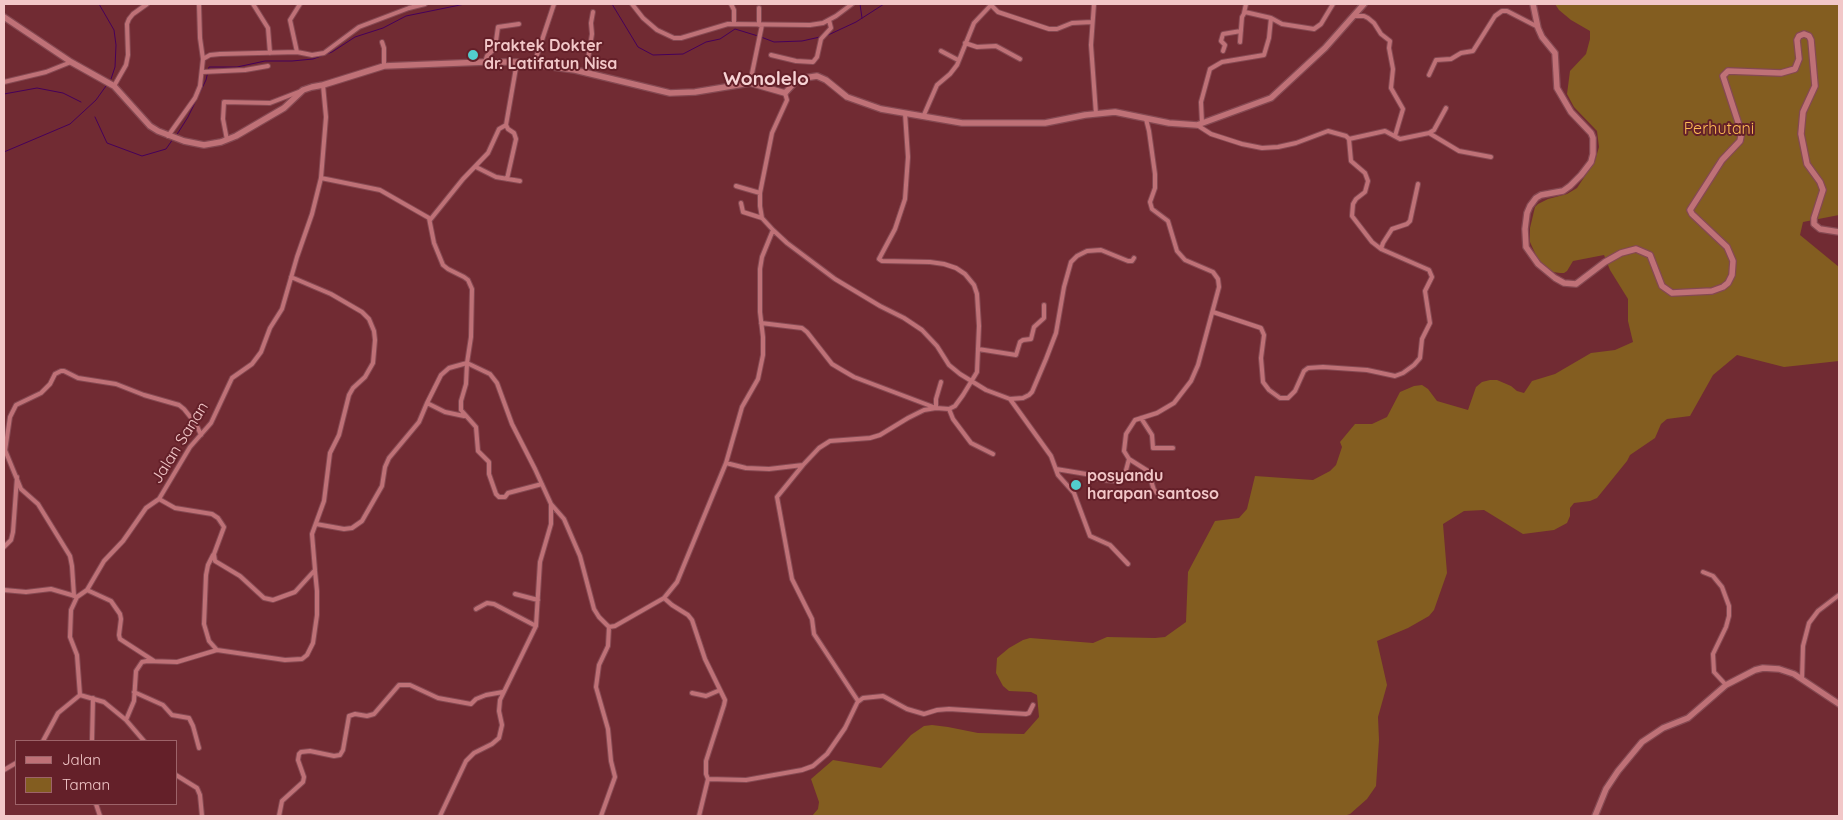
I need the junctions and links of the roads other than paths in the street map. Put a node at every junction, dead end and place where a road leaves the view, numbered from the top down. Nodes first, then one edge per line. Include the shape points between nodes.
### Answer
1 (147, 4) edge
2 (199, 4) edge
3 (253, 4) edge
4 (300, 4) edge
5 (426, 4) edge
6 (554, 4) edge
7 (632, 4) edge
8 (730, 4) edge
9 (852, 4) edge
10 (1094, 4) edge
11 (1246, 4) edge
12 (1333, 4) edge
13 (1364, 4) edge
14 (1533, 4) edge
15 (991, 5) edge
16 (409, 6) edge
17 (759, 8) dead end
18 (593, 12) dead end
19 (1244, 13) junction
20 (1352, 16) junction
21 (4, 17) edge
22 (1271, 18) junction
23 (828, 20) junction
24 (1092, 22) junction
25 (519, 24) dead end
26 (734, 24) junction
27 (760, 25) junction
28 (1538, 28) junction
29 (1241, 31) junction
30 (382, 42) dead end
31 (1240, 42) dead end
32 (965, 43) junction
33 (941, 51) dead end
34 (1223, 51) dead end
35 (297, 52) junction
36 (270, 53) junction
37 (771, 54) dead end
38 (203, 59) junction
39 (1020, 59) dead end
40 (958, 60) junction
41 (71, 62) junction
42 (485, 62) junction
43 (517, 62) junction
44 (534, 64) junction
45 (268, 66) dead end
46 (384, 66) junction
47 (204, 72) junction
48 (586, 72) junction
49 (1430, 75) dead end
50 (4, 82) edge
51 (750, 83) junction
52 (323, 85) junction
53 (114, 86) junction
54 (303, 90) junction
55 (785, 93) junction
56 (1446, 108) dead end
57 (905, 113) junction
58 (1096, 114) junction
59 (923, 117) junction
60 (1146, 119) junction
61 (1199, 124) junction
62 (506, 125) junction
63 (1429, 133) junction
64 (169, 136) junction
65 (1395, 136) junction
66 (1349, 139) junction
67 (227, 140) junction
68 (1491, 157) dead end
69 (476, 167) junction
70 (321, 178) junction
71 (507, 179) junction
72 (520, 181) dead end
73 (1418, 184) dead end
74 (736, 186) dead end
75 (760, 193) junction
76 (741, 202) dead end
77 (762, 218) junction
78 (430, 220) junction
79 (773, 230) junction
80 (1839, 232) edge
81 (1381, 248) junction
82 (1134, 258) dead end
83 (291, 277) junction
84 (1044, 305) dead end
85 (1213, 312) junction
86 (761, 322) junction
87 (978, 349) junction
88 (467, 363) junction
89 (972, 381) junction
90 (941, 382) dead end
91 (1010, 399) junction
92 (427, 403) junction
93 (936, 408) junction
94 (949, 409) junction
95 (464, 416) junction
96 (1142, 418) junction
97 (201, 436) junction
98 (1173, 448) dead end
99 (5, 450) edge
100 (993, 454) dead end
101 (1129, 459) junction
102 (726, 463) junction
103 (804, 465) junction
104 (1056, 469) junction
105 (17, 478) junction
106 (542, 484) junction
107 (1157, 493) dead end
108 (159, 498) junction
109 (551, 504) junction
110 (316, 524) junction
111 (4, 547) edge
112 (214, 554) junction
113 (1128, 564) dead end
114 (315, 570) junction
115 (1703, 572) dead end
116 (4, 590) edge
117 (87, 590) junction
118 (516, 594) dead end
119 (1839, 595) edge
120 (75, 596) junction
121 (664, 598) junction
122 (538, 600) junction
123 (476, 609) dead end
124 (536, 626) junction
125 (609, 627) junction
126 (217, 650) junction
127 (154, 661) junction
128 (1802, 679) junction
129 (1726, 685) junction
130 (720, 690) junction
131 (134, 692) junction
132 (503, 692) junction
133 (692, 693) dead end
134 (80, 694) junction
135 (93, 698) junction
136 (858, 701) junction
137 (1839, 704) edge
138 (1032, 706) dead end
139 (126, 720) junction
140 (44, 740) edge
141 (92, 740) edge
142 (143, 740) edge
143 (199, 748) dead end
144 (15, 764) edge
145 (4, 770) edge
146 (178, 776) edge
147 (708, 779) junction
148 (202, 816) edge
149 (279, 816) edge
150 (440, 816) edge
151 (600, 816) edge
152 (698, 816) edge
153 (1595, 816) edge

1 - 53 street via 129,19 126,65
2 - 38 street
3 - 36 street via 268,28
4 - 35 street via 290,20
5 - 16 street
6 - 44 street
7 - 26 street via 657,30 674,38
8 - 26 street via 734,10
9 - 23 street
10 - 24 street
11 - 19 street
12 - 22 street via 1321,24 1314,29 1282,24
13 - 20 main road
14 - 28 main road
15 - 24 street via 998,12 1049,29
15 - 32 street via 974,23
16 - 35 street via 359,27 324,52 312,55
17 - 27 street
18 - 48 street
19 - 22 street
19 - 29 street
20 - 61 main road via 1325,48 1271,98
20 - 65 street via 1368,18 1390,41 1391,88 1402,109
21 - 41 main road
22 - 61 street via 1264,55 1222,62 1210,68
23 - 27 street via 810,25
23 - 37 street via 831,28 823,37 813,62
24 - 58 street
25 - 42 street via 498,27 495,48
26 - 27 street
27 - 51 street
28 - 49 street via 1502,11 1495,16 1473,51 1461,52 1450,60 1436,60
28 - 80 main road via 1555,53 1556,79 1561,96 1591,133 1594,146 1591,162 1570,186 1558,193 1536,198 1527,213 1526,247 1538,264 1555,278 1564,284 1576,284 1605,262 1636,249 1650,255 1662,286 1672,293 1712,291 1728,283 1734,268 1728,247 1690,210 1722,160 1740,142 1741,132 1723,76 1728,71 1782,73 1795,69 1799,59 1798,38 1804,34 1811,40 1815,86 1803,112 1801,134 1807,164 1823,190 1814,224 1820,229
29 - 31 street
29 - 34 street via 1223,34
30 - 46 street
32 - 39 street via 977,47 996,46
32 - 40 street
33 - 40 street
35 - 36 street
36 - 38 street via 212,54
38 - 47 street
40 - 59 street via 950,74 933,91
41 - 50 street
41 - 53 main road
42 - 43 main road
42 - 46 main road
43 - 44 main road
43 - 62 street
44 - 48 main road
45 - 47 street
46 - 52 main road
47 - 64 street via 198,94
48 - 51 main road via 670,93
51 - 55 main road
52 - 54 main road
52 - 70 street, Jalan Sanan via 326,117
53 - 64 main road via 150,126
54 - 67 main road via 284,108
54 - 67 street via 270,103 224,102
55 - 57 main road via 798,79 818,76 847,97 881,109
55 - 75 street via 787,100 772,133
56 - 63 street
57 - 59 main road
57 - 87 street via 908,156 905,199 895,229 879,259 944,264 965,274 977,294
58 - 59 main road via 1045,123 996,124 962,124
58 - 60 main road via 1115,112
60 - 61 main road
60 - 85 street via 1156,179 1152,209 1168,221 1184,260 1216,276 1219,287
61 - 66 street via 1211,134 1262,148 1278,147 1328,131
62 - 69 street via 498,129 488,153
62 - 71 street via 516,139
63 - 65 street via 1404,139
63 - 68 street via 1459,151
64 - 67 main road via 204,145
65 - 66 street via 1385,131
66 - 81 street via 1352,161 1368,180 1365,192 1353,204 1352,216 1372,242
69 - 71 street
69 - 78 street
70 - 78 street via 380,190
70 - 83 street, Jalan Sanan
71 - 72 street
73 - 81 street via 1410,221 1392,228
74 - 75 street
75 - 77 street
76 - 77 street via 743,212
77 - 79 street
78 - 88 street via 434,243 443,265 464,277 472,288
79 - 86 street via 760,269
79 - 89 street via 835,279 922,330 949,365
81 - 85 street via 1429,270 1432,277 1425,291 1430,323 1422,339 1420,358 1398,375 1367,370 1308,368 1291,396 1280,398 1263,382 1261,358 1264,335 1261,328
82 - 91 street via 1128,261 1101,250 1087,251 1071,262 1056,332 1032,392 1023,398
83 - 97 street, Jalan Sanan via 285,302 261,352 252,364 232,378 211,423
83 - 110 street via 362,312 369,319 375,340 375,353 369,370 349,395 339,435 330,453 324,501
84 - 87 street via 1044,318 1034,327 1031,339 1020,342 1016,355
85 - 96 street via 1191,381 1174,403
86 - 93 street via 802,328 832,364 842,370
86 - 102 street via 764,338 761,368 742,407
87 - 89 street via 977,372
88 - 92 street via 455,365 444,372
88 - 95 street via 460,406
88 - 106 street via 490,374 497,383 516,433
89 - 91 street
89 - 94 street
90 - 93 street
91 - 104 street via 1051,456
92 - 95 street via 445,412
92 - 110 street via 419,422 388,458 382,486 362,521 357,526 344,529
93 - 94 street
93 - 103 street via 924,410 880,435 830,441
94 - 100 street via 971,443
95 - 106 street via 476,427 478,451 489,462 490,479 499,497 505,498 508,493
96 - 98 street via 1152,435 1153,448
96 - 101 street via 1135,420 1126,434 1124,451
97 - 99 street via 196,424 179,405 116,384 78,378 61,371 41,393 16,405 10,417
97 - 108 street, Jalan Sanan via 190,447
99 - 105 street
101 - 104 street via 1125,474 1115,481
101 - 107 street via 1148,471
102 - 103 street via 769,469
102 - 121 street via 677,582
103 - 136 street via 777,497 792,579 812,619 814,634
104 - 113 street via 1077,498 1090,536 1110,545
105 - 111 street via 13,532
105 - 120 street via 21,489 38,504 70,556
106 - 109 street
108 - 112 street via 176,508 212,514 218,518 223,524 223,531
108 - 117 street, Jalan Sanan via 146,508 104,561
109 - 122 street via 552,520 540,562
109 - 125 street via 564,519 580,556 594,609
110 - 114 street via 312,534
112 - 114 street via 215,561 244,579 264,598 273,600 289,595
112 - 126 street via 206,575 204,624 209,641
114 - 126 street via 317,615 313,643 307,655 302,659 285,660
115 - 129 street via 1713,576 1722,587 1729,606 1726,627 1712,654 1714,672
116 - 120 street via 50,589
117 - 120 street, Jalan Sanan
117 - 127 street via 111,601 120,614 120,640
118 - 122 street
119 - 128 street via 1818,611 1809,623
120 - 134 street via 70,629 77,655
121 - 125 street
121 - 130 street via 692,620
122 - 124 street
123 - 124 street via 487,603 494,604
124 - 132 street
125 - 151 street via 608,646 599,665 596,687 608,729 615,777
126 - 127 street via 177,662
127 - 131 street via 138,665
128 - 129 main road via 1779,669 1763,668
128 - 137 main road
129 - 153 main road via 1696,713 1642,742 1606,789
130 - 133 street via 706,696
130 - 147 street via 725,700 706,761
131 - 139 street
131 - 143 street via 164,705 172,715 189,718
132 - 149 street via 486,695 471,704 438,698 410,685 399,685 374,714 349,716 340,755 310,751 299,754 304,782 282,801
132 - 150 street via 499,738 466,761
134 - 135 street
134 - 140 street via 58,713
135 - 139 street via 104,702
135 - 141 street
136 - 138 street via 883,696 906,709 924,714 949,709 1026,714
136 - 147 street via 827,754 813,766 746,780
139 - 142 street
144 - 145 street
146 - 148 street via 197,788
147 - 152 street

